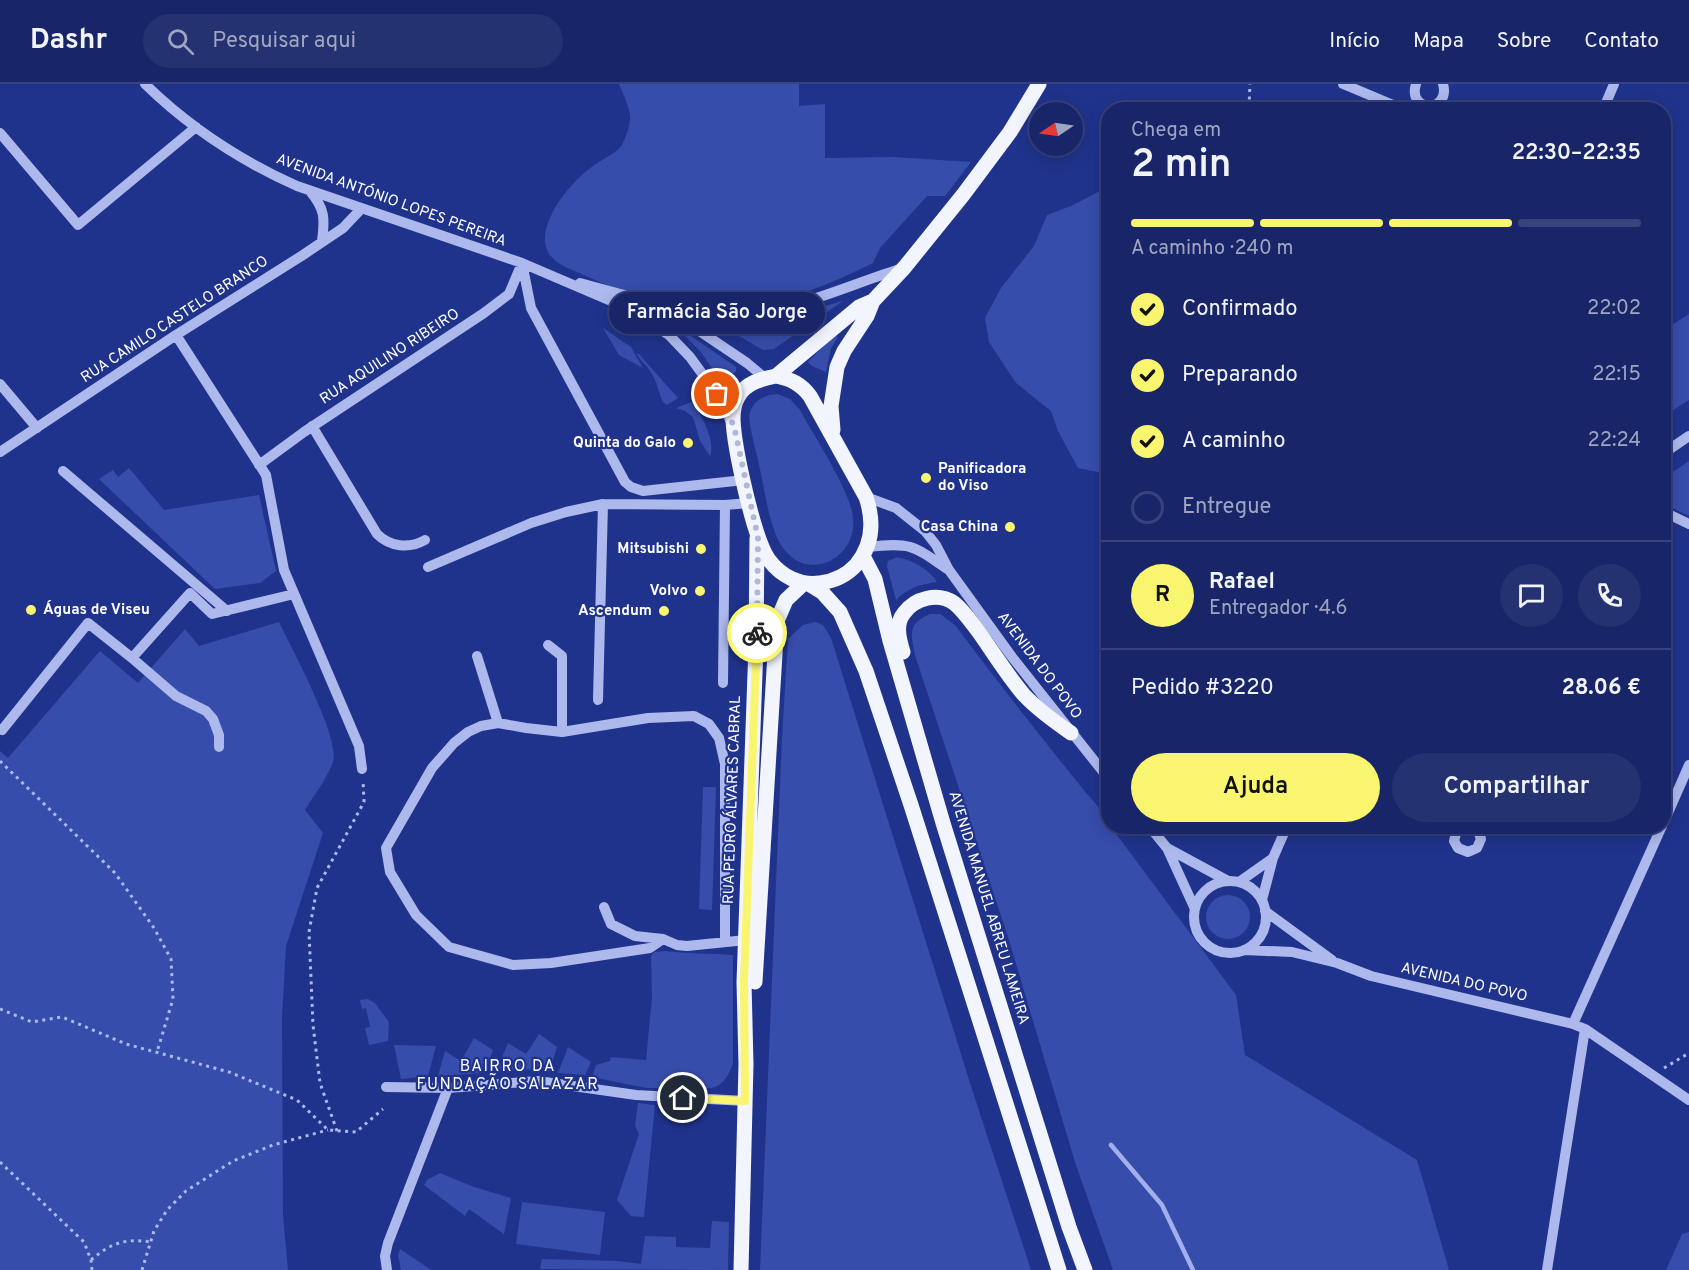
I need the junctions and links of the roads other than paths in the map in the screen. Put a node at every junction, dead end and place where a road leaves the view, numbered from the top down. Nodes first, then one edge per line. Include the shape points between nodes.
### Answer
1 (146, 84) edge
2 (1039, 84) edge
3 (1343, 84) edge
4 (1416, 84) edge
5 (1443, 84) edge
6 (1614, 84) edge
7 (1388, 102) edge
8 (1418, 102) edge
9 (1440, 102) edge
10 (1606, 102) edge
11 (196, 127) junction
12 (0, 133) edge
13 (309, 190) junction
14 (361, 209) junction
15 (322, 241) junction
16 (522, 263) junction
17 (904, 268) junction
18 (545, 274) junction
19 (873, 301) junction
20 (676, 315) junction
21 (176, 335) junction
22 (771, 377) junction
23 (0, 384) edge
24 (312, 426) junction
25 (734, 426) junction
26 (37, 428) junction
27 (833, 433) junction
28 (1689, 436) edge
29 (1671, 448) edge
30 (0, 452) edge
31 (259, 465) junction
32 (63, 471) dead end
33 (744, 480) junction
34 (866, 496) junction
35 (749, 503) junction
36 (603, 504) junction
37 (725, 505) junction
38 (1671, 515) edge
39 (1689, 524) edge
40 (758, 538) junction
41 (425, 540) dead end
42 (865, 551) junction
43 (428, 567) dead end
44 (950, 570) junction
45 (806, 584) junction
46 (294, 594) junction
47 (227, 611) junction
48 (548, 645) dead end
49 (477, 656) dead end
50 (132, 658) junction
51 (723, 683) dead end
52 (598, 700) dead end
53 (498, 723) junction
54 (0, 729) edge
55 (562, 732) junction
56 (1071, 733) junction
57 (219, 747) dead end
58 (1689, 765) edge
59 (362, 769) road end
60 (1101, 769) edge
61 (932, 787) junction
62 (1671, 806) edge
63 (1156, 834) edge
64 (1284, 834) edge
65 (1456, 834) edge
66 (1480, 834) edge
67 (1658, 834) edge
68 (1167, 848) junction
69 (1273, 858) junction
70 (1234, 881) junction
71 (1264, 905) junction
72 (604, 907) dead end
73 (1195, 909) junction
74 (663, 939) junction
75 (746, 940) junction
76 (725, 941) junction
77 (1244, 950) junction
78 (1337, 963) junction
79 (1574, 1024) junction
80 (1585, 1029) junction
81 (746, 1064) junction
82 (386, 1087) dead end
83 (448, 1088) junction
84 (1689, 1100) edge
85 (745, 1101) junction
86 (387, 1270) edge
87 (741, 1270) edge
88 (1059, 1270) edge
89 (1085, 1270) edge
90 (1547, 1270) edge

1 - 11 street, AVENIDA ANTÓNIO LOPES PEREIRA
2 - 17 main road via 1003,141
3 - 7 street
4 - 8 street
5 - 9 street
6 - 10 street
11 - 12 street via 78,225
11 - 13 street, AVENIDA ANTÓNIO LOPES PEREIRA via 262,170
13 - 14 street, AVENIDA ANTÓNIO LOPES PEREIRA
13 - 15 street via 320,202 324,215
14 - 15 street, RUA CAMILO CASTELO BRANCO via 343,228
14 - 16 street, AVENIDA ANTÓNIO LOPES PEREIRA
15 - 21 street, RUA CAMILO CASTELO BRANCO
16 - 18 street, AVENIDA ANTÓNIO LOPES PEREIRA
16 - 24 street, RUA AQUILINO RIBEIRO via 509,294
16 - 33 street via 531,308 625,482 644,491
17 - 19 main road
17 - 20 street via 830,294 748,314
18 - 20 street, AVENIDA ANTÓNIO LOPES PEREIRA via 661,305
18 - 25 street, AVENIDA ANTÓNIO LOPES PEREIRA via 632,310 669,334 717,394
19 - 22 main road via 859,307
19 - 27 main road via 837,367 831,406
20 - 22 street, AVENIDA ANTÓNIO LOPES PEREIRA
21 - 26 street, RUA CAMILO CASTELO BRANCO
21 - 31 street
22 - 25 main road via 750,384 739,395 734,405
22 - 27 main road via 792,380 805,389
23 - 26 street
24 - 31 street, RUA AQUILINO RIBEIRO
24 - 41 street via 377,534 387,544 402,546
25 - 33 main road
26 - 30 street, RUA CAMILO CASTELO BRANCO
27 - 34 main road
28 - 29 street
31 - 46 street via 266,475 284,570
32 - 47 street
33 - 35 main road
34 - 42 main road via 871,521
34 - 44 street, AVENIDA DO POVO via 896,508 925,531
35 - 37 street
35 - 40 main road
36 - 37 street
36 - 43 street via 531,523
36 - 52 street
37 - 51 street
38 - 39 street
40 - 45 main road via 774,566
40 - 75 main road, RUA PEDRO ÁLVARES CABRAL
42 - 44 street, AVENIDA DO POVO via 893,544 908,545
42 - 45 main road via 841,578
42 - 61 main road, AVENIDA MANUEL ABREU LAMEIRA
44 - 56 street, AVENIDA DO POVO
45 - 81 main road, RUA PEDRO ÁLVARES CABRAL via 786,600 777,621 755,982
45 - 88 main road via 822,592 840,612 866,671
46 - 47 street
46 - 59 street via 359,746
47 - 50 street via 212,614 190,593
48 - 55 street via 562,656
49 - 53 street
50 - 54 street via 88,623
50 - 57 street via 176,696 206,711 219,735
53 - 55 street
53 - 74 street via 481,726 454,743 432,768 386,848 390,872 416,915 449,947 513,965 650,948
55 - 76 street via 673,716 694,716 709,724 719,738 725,764
56 - 60 street, AVENIDA DO POVO
56 - 61 main road via 1025,695 953,603 941,597 926,598 902,614 898,627 924,727
58 - 62 street
61 - 89 main road, AVENIDA MANUEL ABREU LAMEIRA
63 - 68 street, AVENIDA DO POVO
64 - 69 street
65 - 66 street via 1454,841 1466,852 1479,844
67 - 79 street
68 - 70 street, AVENIDA DO POVO
68 - 73 street, AVENIDA DO POVO
69 - 70 street
69 - 71 street
70 - 71 street, AVENIDA DO POVO via 1252,889
70 - 73 street via 1219,883 1204,893
71 - 77 street via 1264,930
71 - 78 street, AVENIDA DO POVO
72 - 74 street via 611,924 620,930
73 - 77 street, AVENIDA DO POVO via 1197,931 1212,948 1222,952
74 - 76 street via 687,946
75 - 76 street
75 - 81 main road, RUA PEDRO ÁLVARES CABRAL
77 - 78 street, AVENIDA DO POVO via 1292,952
78 - 79 street, AVENIDA DO POVO via 1371,976
79 - 80 street, AVENIDA DO POVO
80 - 84 street, AVENIDA DO POVO
80 - 90 street
81 - 85 main road, RUA PEDRO ÁLVARES CABRAL
82 - 83 street
83 - 85 street via 538,1081 636,1095
83 - 86 street via 388,1243
85 - 87 main road, RUA PEDRO ÁLVARES CABRAL

